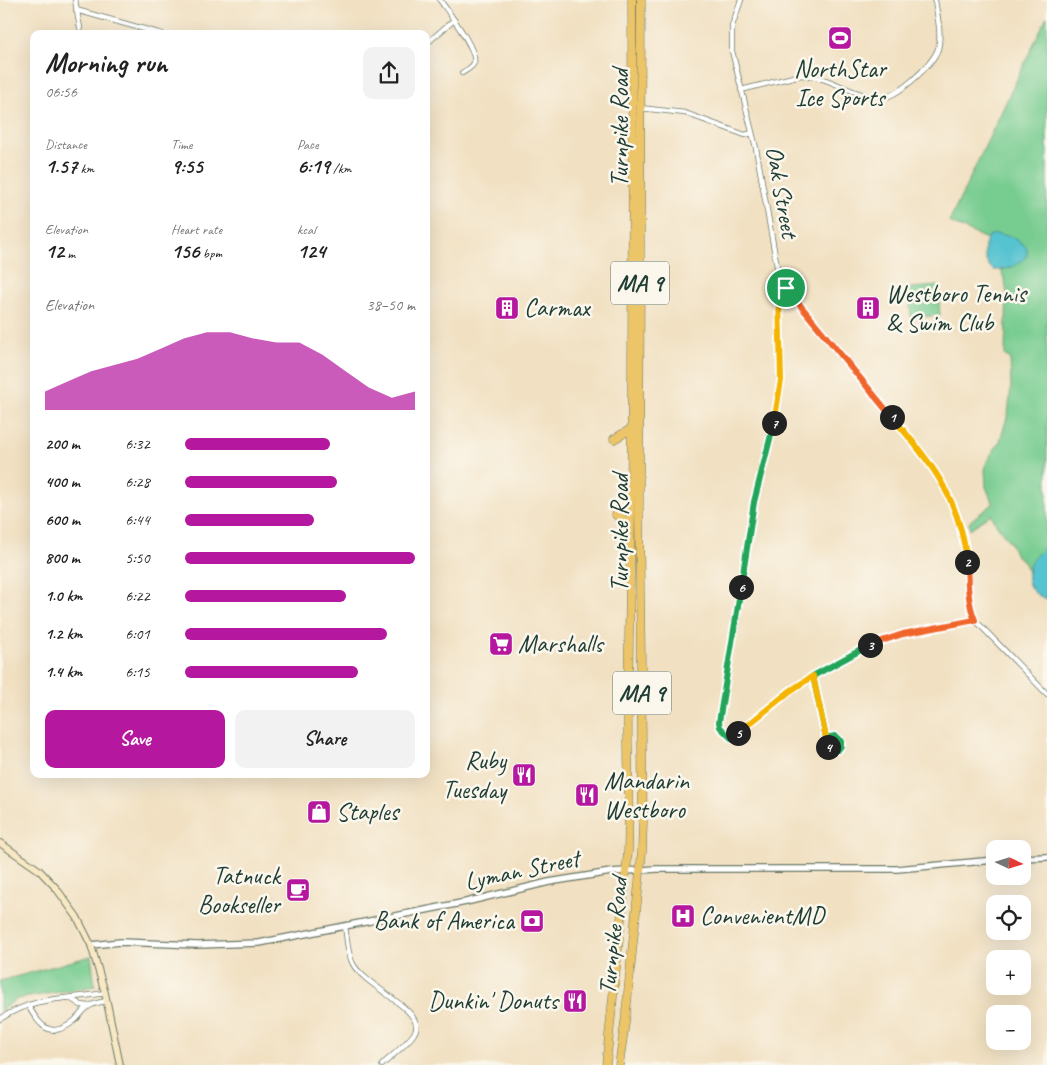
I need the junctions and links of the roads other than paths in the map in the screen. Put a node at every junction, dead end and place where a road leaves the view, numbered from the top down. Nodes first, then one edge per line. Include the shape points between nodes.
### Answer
1 (75, 0) edge
2 (440, 0) edge
3 (632, 0) edge
4 (641, 0) edge
5 (741, 0) edge
6 (935, 0) edge
7 (76, 10) junction
8 (454, 20) junction
9 (80, 28) dead end
10 (148, 30) edge
11 (430, 41) edge
12 (462, 73) dead end
13 (741, 90) junction
14 (640, 108) junction
15 (752, 133) junction
16 (786, 288) junction
17 (631, 429) junction
18 (614, 440) dead end
19 (616, 515) dead end
20 (630, 523) junction
21 (975, 620) junction
22 (813, 676) junction
23 (1047, 694) edge
24 (826, 738) dead end
25 (0, 843) edge
26 (1047, 857) edge
27 (1031, 858) edge
28 (986, 861) edge
29 (640, 870) junction
30 (626, 871) junction
31 (345, 926) junction
32 (91, 945) junction
33 (105, 993) junction
34 (70, 998) junction
35 (107, 1001) junction
36 (28, 1005) junction
37 (89, 1006) junction
38 (0, 1019) edge
39 (120, 1065) edge
40 (382, 1065) edge
41 (606, 1065) edge
42 (618, 1065) edge

1 - 7 street
2 - 8 street
3 - 17 highway, Turnpike Road / MA 9
4 - 14 highway, Turnpike Road / MA 9
5 - 13 street, Oak Street via 731,38
6 - 13 street via 939,37 934,58 893,95 872,97 807,76
7 - 9 street
7 - 10 street
8 - 11 street
8 - 12 street via 474,58 472,67
13 - 15 street, Oak Street
14 - 15 street via 685,112 745,135
14 - 29 highway, Turnpike Road / MA 9 via 639,510 643,786
15 - 16 street, Oak Street via 778,272
16 - 21 street, Oak Street via 940,477 962,535 970,604
16 - 22 street via 779,297 782,368 778,405 754,502 720,727 731,738
17 - 18 highway
17 - 20 highway, Turnpike Road / MA 9
19 - 20 highway
20 - 30 highway, Turnpike Road / MA 9
21 - 22 street via 889,638
21 - 23 street
22 - 24 street
25 - 32 main road via 39,870 56,888 77,917
26 - 27 street
28 - 29 street, Lyman Street via 897,869
29 - 30 street, Lyman Street
29 - 42 highway, Turnpike Road / MA 9
30 - 31 street, Lyman Street via 563,879
30 - 41 highway, Turnpike Road / MA 9
31 - 32 street, Lyman Street via 258,943 121,942
31 - 40 street via 352,964 358,972 410,1011 416,1020 414,1035
32 - 33 main road
33 - 34 street
33 - 35 main road
34 - 36 street
34 - 37 street
35 - 37 street
35 - 39 main road
36 - 37 street via 40,1024 54,1030 65,1027
36 - 38 street

